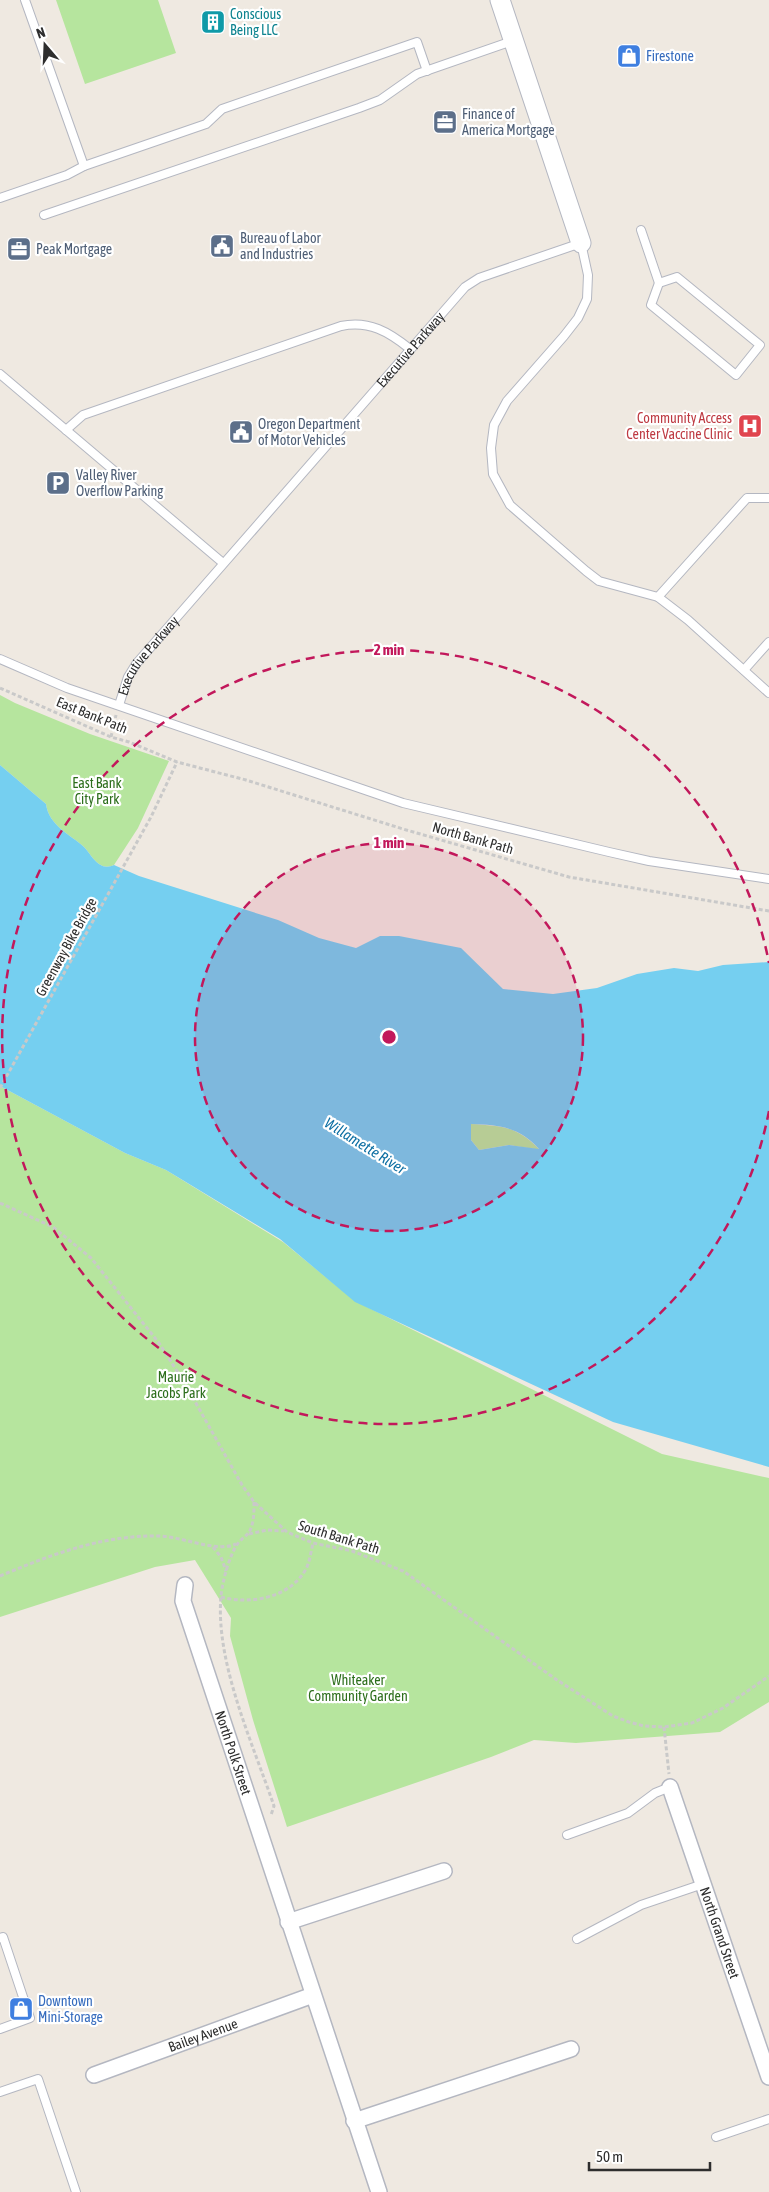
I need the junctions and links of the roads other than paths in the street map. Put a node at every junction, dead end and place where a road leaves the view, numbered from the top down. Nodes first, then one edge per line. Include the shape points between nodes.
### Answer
1 (25, 0) edge
2 (500, 0) edge
3 (512, 41) junction
4 (426, 71) junction
5 (84, 166) junction
6 (0, 198) edge
7 (44, 215) dead end
8 (641, 230) dead end
9 (581, 244) junction
10 (659, 283) junction
11 (410, 349) junction
12 (0, 374) edge
13 (66, 430) junction
14 (769, 498) edge
15 (223, 563) junction
16 (658, 597) junction
17 (769, 642) edge
18 (0, 660) edge
19 (744, 670) junction
20 (769, 694) edge
21 (119, 705) junction
22 (769, 879) edge
23 (185, 1585) dead end
24 (670, 1787) joint
25 (567, 1834) dead end
26 (444, 1871) dead end
27 (703, 1884) junction
28 (288, 1922) junction
29 (0, 1938) edge
30 (578, 1939) dead end
31 (313, 1995) junction
32 (0, 2029) edge
33 (571, 2049) dead end
34 (94, 2075) dead end
35 (769, 2077) edge
36 (0, 2092) edge
37 (769, 2119) edge
38 (354, 2121) junction
39 (716, 2137) dead end
40 (76, 2192) edge
41 (379, 2192) edge

1 - 5 lane
2 - 3 street
3 - 4 lane
3 - 9 street
4 - 5 lane via 417,42 222,109 206,124
4 - 7 lane via 380,100 360,108
5 - 6 lane
8 - 10 lane
9 - 11 lane, Executive Parkway via 472,281
9 - 16 lane via 588,275 587,299 578,318 508,401 494,425 491,448 493,474 510,505 599,581
10 - 10 lane via 651,305 736,375 760,344 677,277
11 - 13 lane via 376,327 341,326 83,415
11 - 15 lane, Executive Parkway
12 - 13 lane
13 - 15 lane
14 - 16 lane via 748,498
15 - 21 lane, Executive Parkway via 131,670
16 - 19 lane
17 - 19 lane
18 - 21 lane
19 - 20 lane
21 - 22 lane via 403,803 617,854
23 - 28 street, North Polk Street via 183,1601
24 - 25 lane via 655,1793 628,1813
24 - 27 street, North Grand Street
26 - 28 street
27 - 30 lane via 641,1905
27 - 35 street, North Grand Street
28 - 31 street, North Polk Street
29 - 32 lane via 3,1938 30,2018
31 - 34 street, Bailey Avenue
31 - 38 street, North Polk Street
33 - 38 street
36 - 40 lane via 38,2080
37 - 39 lane
38 - 41 street, North Polk Street

